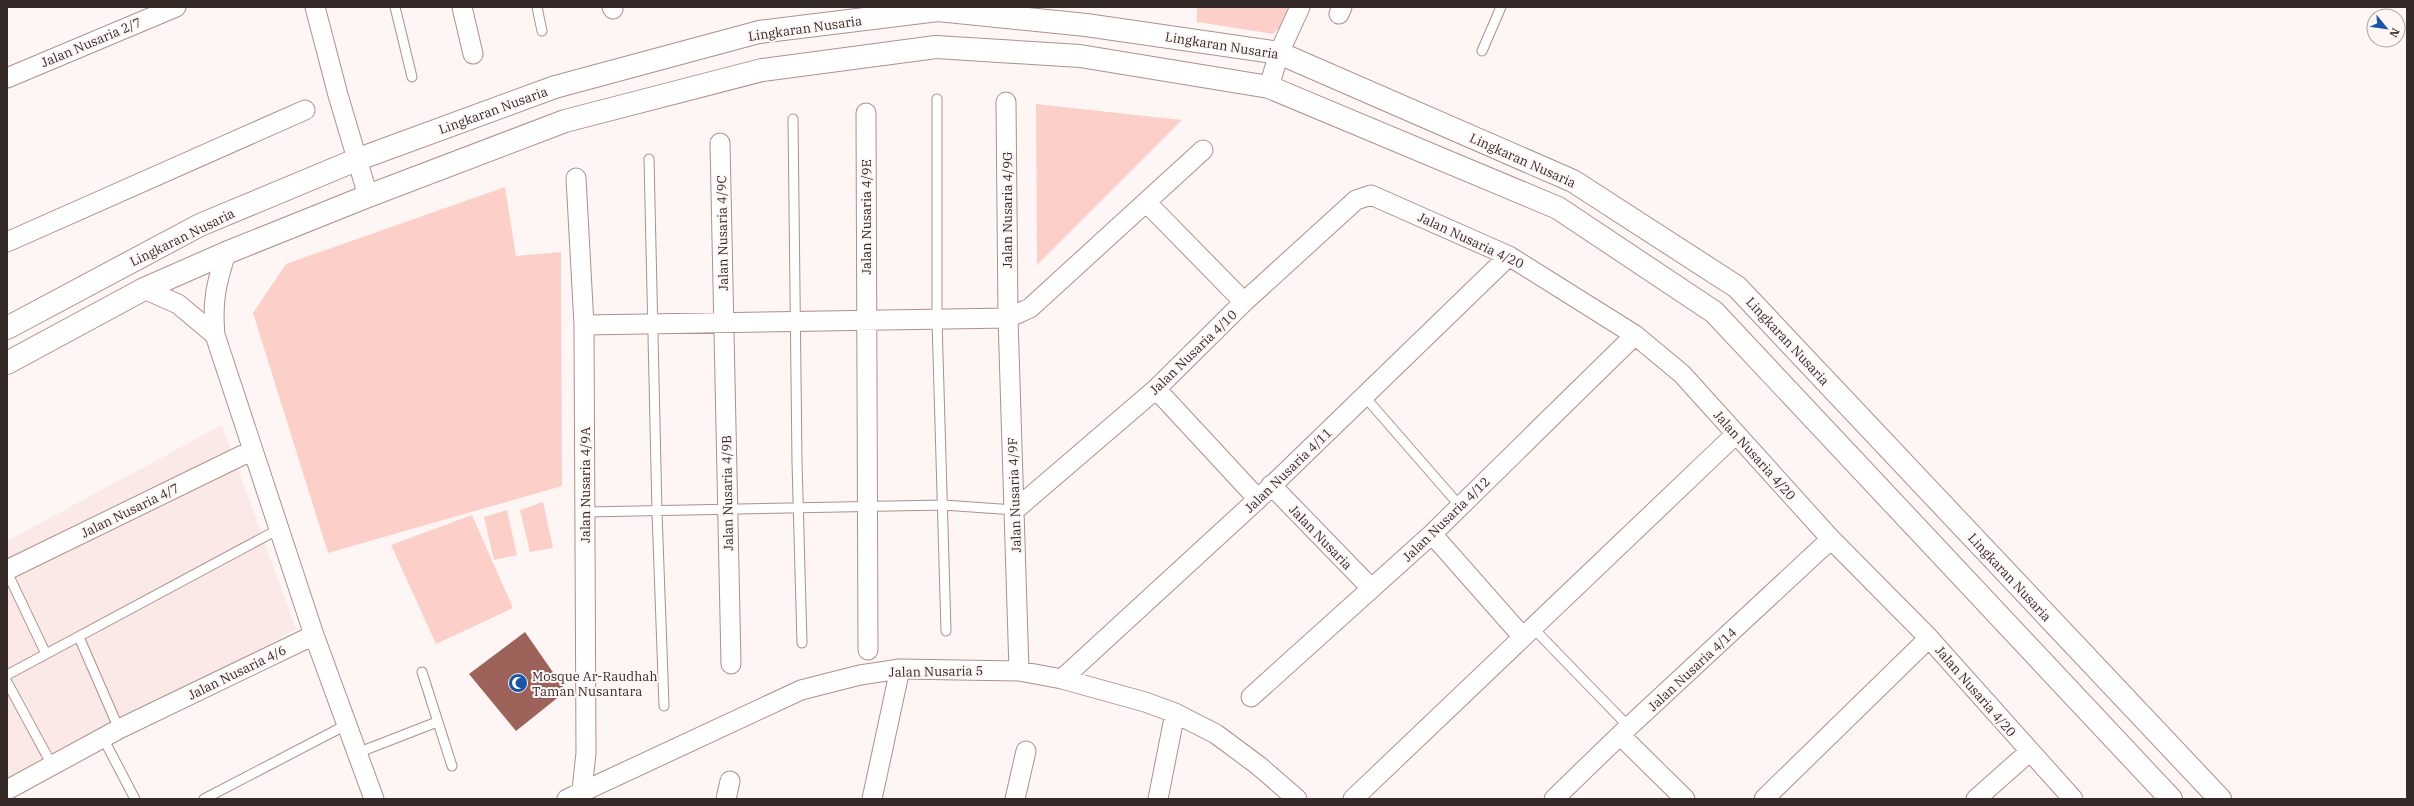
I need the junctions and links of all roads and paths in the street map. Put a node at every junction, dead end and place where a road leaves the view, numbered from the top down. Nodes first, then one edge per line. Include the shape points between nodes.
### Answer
1 (176, 7) edge
2 (315, 7) edge
3 (394, 7) edge
4 (462, 7) edge
5 (537, 7) edge
6 (1300, 7) edge
7 (1501, 7) edge
8 (542, 31) dead end
9 (1482, 51) dead end
10 (1279, 53) junction
11 (473, 54) dead end
12 (412, 77) dead end
13 (7, 78) edge
14 (1269, 87) junction
15 (937, 99) dead end
16 (1006, 102) dead end
17 (306, 110) dead end
18 (866, 112) dead end
19 (793, 118) dead end
20 (720, 143) dead end
21 (1203, 150) dead end
22 (649, 159) dead end
23 (356, 160) junction
24 (576, 178) dead end
25 (1371, 195) joint
26 (368, 196) junction
27 (1146, 202) junction
28 (7, 242) edge
29 (226, 253) junction
30 (1509, 256) junction
31 (144, 289) junction
32 (1244, 302) junction
33 (1008, 318) junction
34 (937, 320) junction
35 (866, 321) junction
36 (796, 322) junction
37 (723, 323) junction
38 (653, 324) junction
39 (584, 325) junction
40 (7, 328) edge
41 (215, 335) junction
42 (1635, 335) junction
43 (7, 363) edge
44 (1156, 389) junction
45 (1365, 397) junction
46 (1736, 434) junction
47 (253, 450) junction
48 (1271, 485) junction
49 (1258, 499) junction
50 (942, 505) junction
51 (798, 506) junction
52 (867, 506) junction
53 (1460, 506) junction
54 (728, 508) junction
55 (1015, 510) junction
56 (585, 512) junction
57 (657, 512) junction
58 (279, 529) junction
59 (1432, 534) junction
60 (1832, 539) junction
61 (7, 571) edge
62 (1371, 588) junction
63 (946, 631) dead end
64 (1527, 631) junction
65 (314, 635) junction
66 (78, 636) junction
67 (1930, 638) junction
68 (802, 643) dead end
69 (868, 650) dead end
70 (46, 654) junction
71 (730, 664) dead end
72 (900, 669) junction
73 (1019, 671) junction
74 (422, 672) dead end
75 (7, 675) edge
76 (1062, 679) junction
77 (7, 682) edge
78 (1251, 698) dead end
79 (664, 706) dead end
80 (1175, 713) junction
81 (437, 722) junction
82 (346, 725) junction
83 (1625, 731) junction
84 (111, 734) junction
85 (1026, 751) dead end
86 (2029, 752) junction
87 (357, 753) junction
88 (52, 765) junction
89 (452, 766) dead end
90 (7, 790) edge
91 (577, 797) edge
92 (135, 799) edge
93 (204, 799) edge
94 (374, 799) edge
95 (872, 799) edge
96 (1015, 799) edge
97 (1158, 799) edge
98 (1297, 799) edge
99 (1353, 799) edge
100 (1554, 799) edge
101 (1685, 799) edge
102 (1764, 799) edge
103 (1976, 799) edge
104 (2073, 799) edge
105 (2171, 799) edge
106 (2220, 799) edge

1 - 13 street, Jalan Nusaria 2/7
2 - 23 street
3 - 12 lane
4 - 11 street
5 - 8 lane
6 - 10 street
7 - 9 lane
10 - 14 street
10 - 23 main road, Lingkaran Nusaria via 1086,25 930,11 759,32 556,87
10 - 106 main road, Lingkaran Nusaria via 1574,181 1737,287
14 - 26 main road via 1080,56 936,47 762,70 565,121
14 - 105 main road via 1558,208 1714,312
15 - 34 lane
16 - 33 street, Jalan Nusaria 4/9G
17 - 28 street
18 - 35 street, Jalan Nusaria 4/9E
19 - 36 lane
20 - 37 street, Jalan Nusaria 4/9C
21 - 27 street
22 - 38 lane
23 - 26 street
23 - 40 main road, Lingkaran Nusaria via 200,225
24 - 39 street, Jalan Nusaria 4/9A
25 - 30 street, Jalan Nusaria 4/20
25 - 32 street, Jalan Nusaria 4/10 via 1356,200
26 - 29 main road
27 - 32 street
27 - 33 street via 1030,308
29 - 31 main road
29 - 41 street via 216,284 212,309
30 - 42 street, Jalan Nusaria 4/20
30 - 45 street, Jalan Nusaria 4/11
31 - 41 street via 178,304
31 - 43 main road
32 - 44 street, Jalan Nusaria 4/10
33 - 34 street
33 - 55 street, Jalan Nusaria 4/9F
34 - 35 street
34 - 50 lane
35 - 36 street
35 - 52 street, Jalan Nusaria 4/9E
36 - 37 street
36 - 51 lane
37 - 38 street
37 - 54 street, Jalan Nusaria 4/9B
38 - 39 street
38 - 57 lane
39 - 56 street, Jalan Nusaria 4/9A
41 - 47 street
42 - 46 street, Jalan Nusaria 4/20 via 1682,374
42 - 53 street, Jalan Nusaria 4/12
44 - 49 street
44 - 55 street, Jalan Nusaria 4/10
45 - 48 street, Jalan Nusaria 4/11
45 - 53 lane
46 - 60 street, Jalan Nusaria 4/20
46 - 64 street
47 - 58 street
47 - 61 street, Jalan Nusaria 4/7
48 - 49 street, Jalan Nusaria 4/11
48 - 62 street, Jalan Nusaria
49 - 76 street, Jalan Nusaria 4/11
50 - 52 lane
50 - 55 lane
50 - 63 lane
51 - 52 lane
51 - 54 lane
51 - 68 lane
52 - 69 street, Jalan Nusaria 4/9E
53 - 59 street, Jalan Nusaria 4/12
54 - 57 lane
54 - 71 street, Jalan Nusaria 4/9B
55 - 73 street, Jalan Nusaria 4/9F
56 - 57 lane
56 - 91 street, Jalan Nusaria 4/9A via 586,753
57 - 79 lane
58 - 65 street
58 - 66 lane
59 - 62 street, Jalan Nusaria 4/12
59 - 64 street
60 - 67 street, Jalan Nusaria 4/20
60 - 83 street, Jalan Nusaria 4/14
61 - 70 lane
62 - 78 street, Jalan Nusaria 4/12
64 - 83 lane
64 - 99 street
65 - 82 street
65 - 84 street, Jalan Nusaria 4/6
66 - 70 lane
66 - 84 lane
67 - 86 street, Jalan Nusaria 4/20
67 - 102 street
70 - 75 lane
72 - 73 street, Jalan Nusaria 5
72 - 91 street, Jalan Nusaria 5 via 860,675 801,690
72 - 95 street
73 - 76 street, Jalan Nusaria 5
74 - 81 lane
76 - 80 street, Jalan Nusaria 5
77 - 88 lane
80 - 97 street
80 - 98 street, Jalan Nusaria 5 via 1216,734
81 - 87 lane
81 - 89 lane
82 - 87 street
82 - 93 lane
83 - 100 street, Jalan Nusaria 4/14
83 - 101 street
84 - 88 street, Jalan Nusaria 4/6
84 - 92 lane
85 - 96 street
86 - 103 street
86 - 104 street, Jalan Nusaria 4/20
87 - 94 street
88 - 90 street, Jalan Nusaria 4/6

